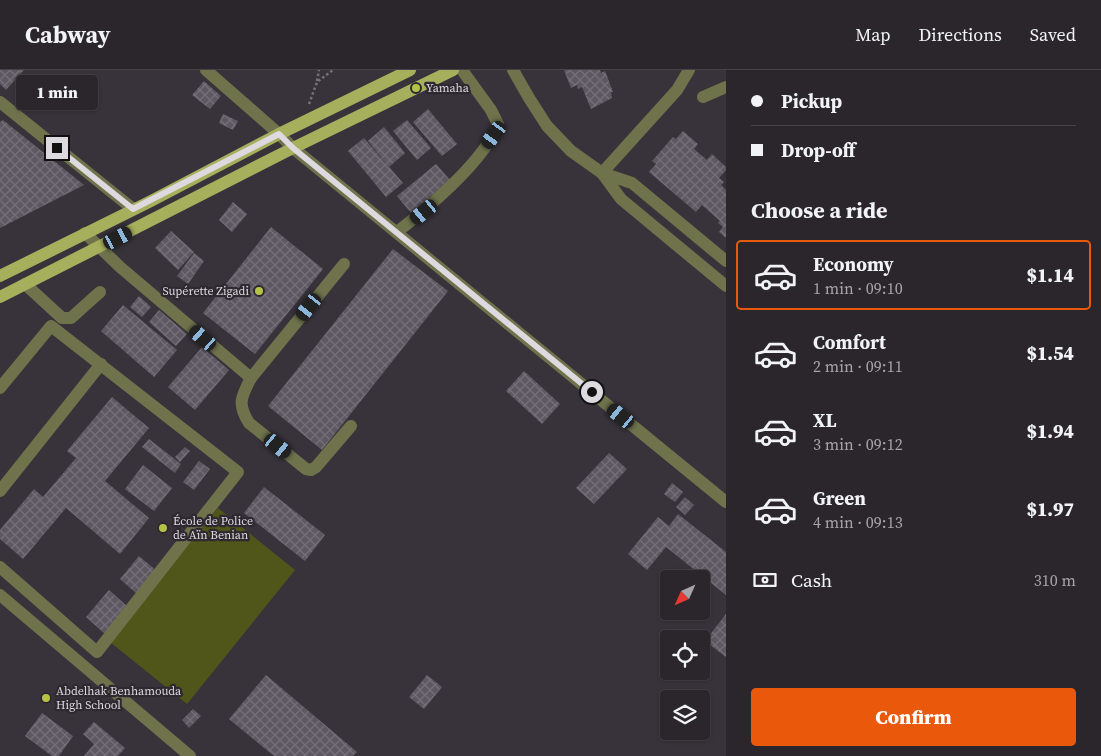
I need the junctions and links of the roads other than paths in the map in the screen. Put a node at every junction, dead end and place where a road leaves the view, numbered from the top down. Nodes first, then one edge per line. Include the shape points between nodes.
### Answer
1 (206, 70) edge
2 (410, 70) edge
3 (453, 70) edge
4 (462, 70) edge
5 (513, 70) edge
6 (689, 70) edge
7 (223, 76) edge
8 (726, 87) edge
9 (703, 97) dead end
10 (0, 102) edge
11 (279, 134) junction
12 (293, 148) junction
13 (602, 173) junction
14 (133, 209) junction
15 (397, 232) junction
16 (85, 233) junction
17 (100, 247) junction
18 (726, 261) edge
19 (344, 264) dead end
20 (0, 276) edge
21 (25, 284) junction
22 (726, 286) edge
23 (100, 292) dead end
24 (0, 297) edge
25 (101, 364) junction
26 (251, 378) junction
27 (0, 388) edge
28 (351, 426) dead end
29 (0, 491) edge
30 (726, 502) edge
31 (0, 568) edge
32 (0, 595) edge
33 (190, 756) edge

1 - 7 street
2 - 11 main road
3 - 12 main road
4 - 15 street via 492,110 498,124 494,135 475,162 424,212
5 - 13 street via 558,138
6 - 13 street via 677,90
7 - 11 street
8 - 9 street
10 - 14 street
11 - 12 street
11 - 14 main road
12 - 15 street
12 - 17 main road
13 - 18 street via 632,183
13 - 22 street via 621,199
14 - 16 main road
15 - 30 street
16 - 17 street
16 - 20 main road
17 - 21 main road
17 - 26 street
19 - 26 street
21 - 23 street via 67,319
21 - 24 main road
25 - 27 street via 51,326
25 - 29 street
25 - 31 street via 238,472 96,652
26 - 28 street via 241,397 244,416 306,469 316,467
32 - 33 street

